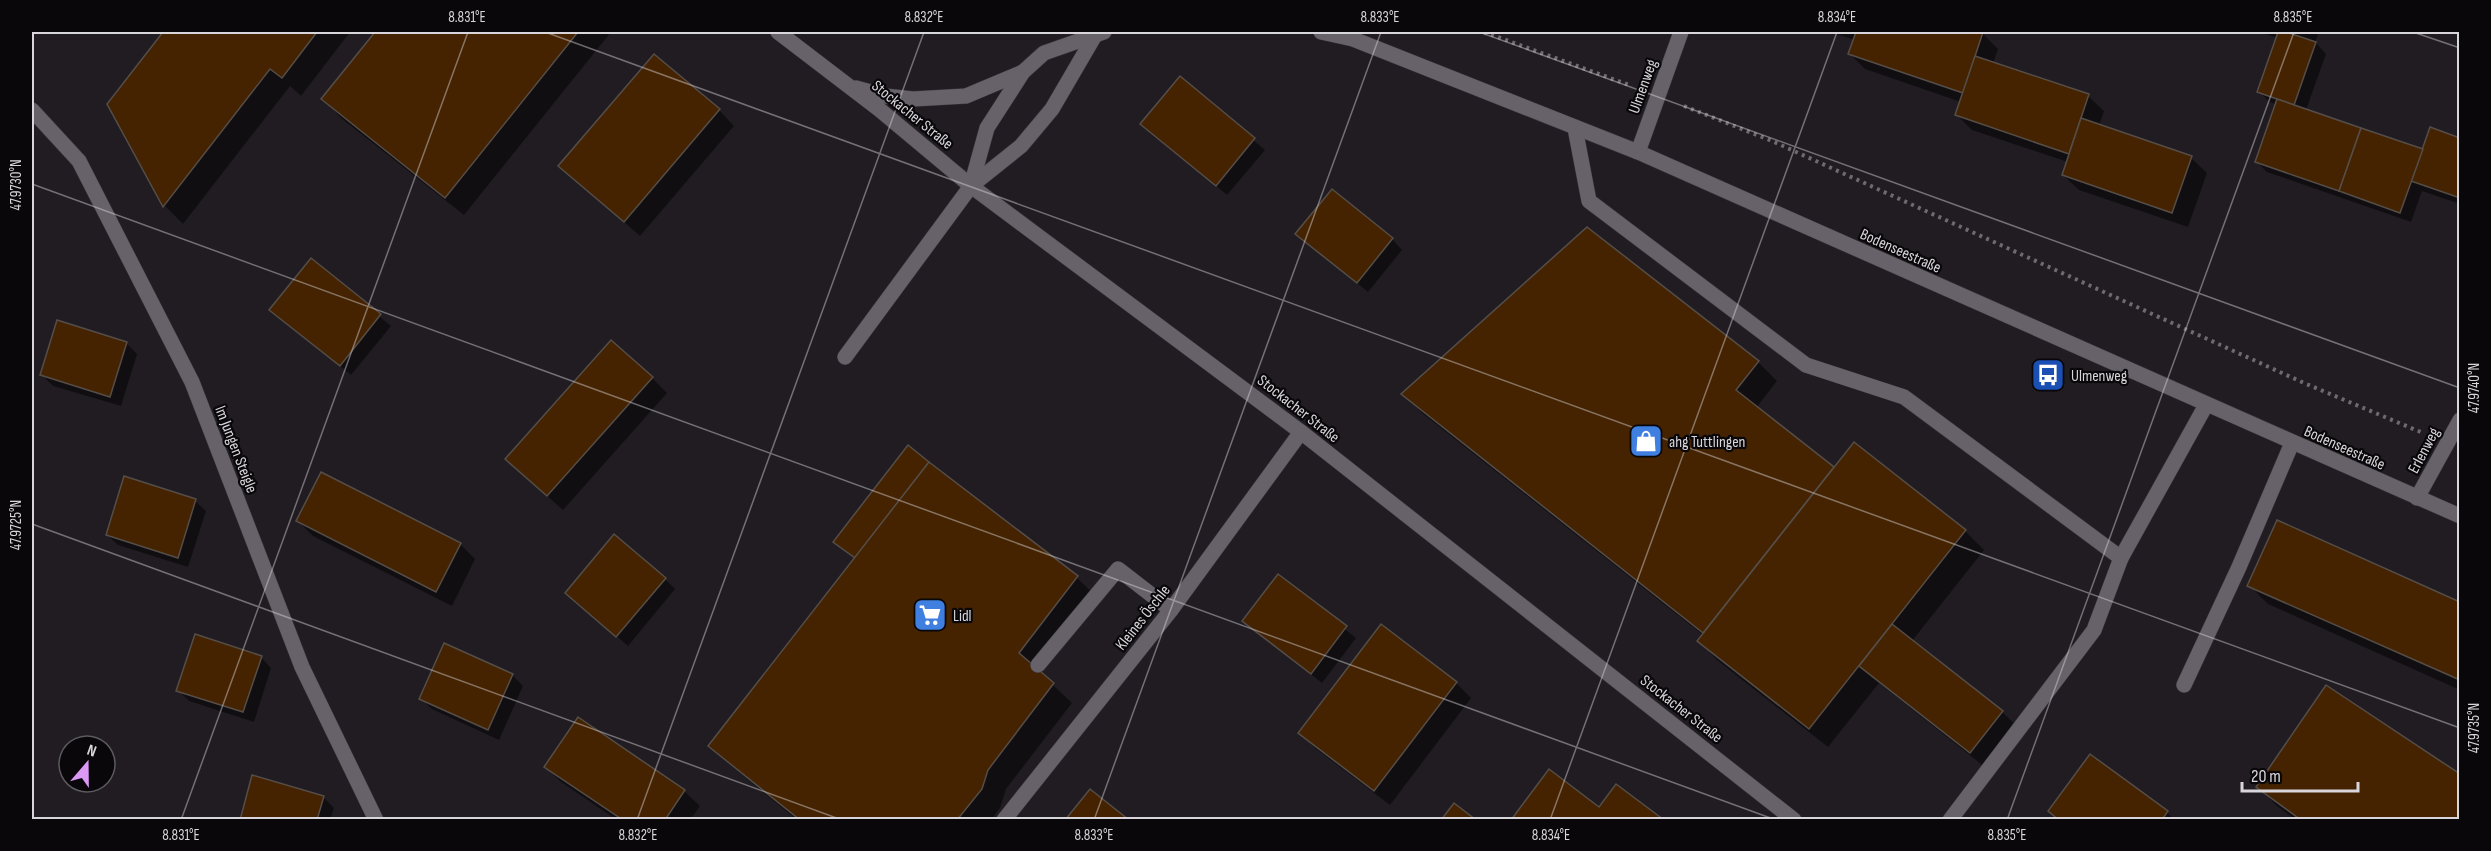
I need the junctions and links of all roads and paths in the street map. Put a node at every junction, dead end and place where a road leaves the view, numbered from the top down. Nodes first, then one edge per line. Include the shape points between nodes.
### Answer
1 (778, 32) edge
2 (1321, 32) edge
3 (1484, 32) edge
4 (1681, 32) edge
5 (1099, 34) edge
6 (1023, 72) junction
7 (851, 87) junction
8 (1658, 95) junction
9 (32, 110) edge
10 (1575, 128) junction
11 (1638, 152) junction
12 (971, 186) junction
13 (845, 357) dead end
14 (2206, 405) junction
15 (2460, 420) edge
16 (1301, 432) junction
17 (2292, 443) junction
18 (2447, 443) junction
19 (2417, 498) junction
20 (2460, 516) edge
21 (2121, 558) junction
22 (1171, 610) junction
23 (1038, 664) dead end
24 (2184, 685) dead end
25 (376, 819) edge
26 (1004, 819) edge
27 (1794, 819) edge
28 (1950, 819) edge

1 - 7 street, Stockacher Straße
2 - 10 street, Bodenseestraße via 1353,39
3 - 8 path
4 - 8 street, Ulmenweg
5 - 6 street via 1044,53
5 - 12 street via 1052,109 1021,146
6 - 7 street via 966,96 913,99
6 - 12 street via 987,128
7 - 12 street, Stockacher Straße
8 - 11 street, Ulmenweg
8 - 18 path via 1772,141 2304,383
9 - 25 street, Im Jungen Steigle via 79,161 192,382 302,667
10 - 11 street, Bodenseestraße
10 - 21 street via 1588,201 1806,365 1904,397
11 - 14 street, Bodenseestraße
12 - 13 street
12 - 16 street, Stockacher Straße
14 - 17 street, Bodenseestraße
14 - 21 street
15 - 18 street, Erlenweg
16 - 22 street, Kleines Öschle
16 - 27 street, Stockacher Straße
17 - 19 street, Bodenseestraße
17 - 24 street
18 - 19 street, Erlenweg
19 - 20 street, Bodenseestraße
21 - 28 street via 2094,630
22 - 23 street via 1118,569
22 - 26 street, Kleines Öschle

